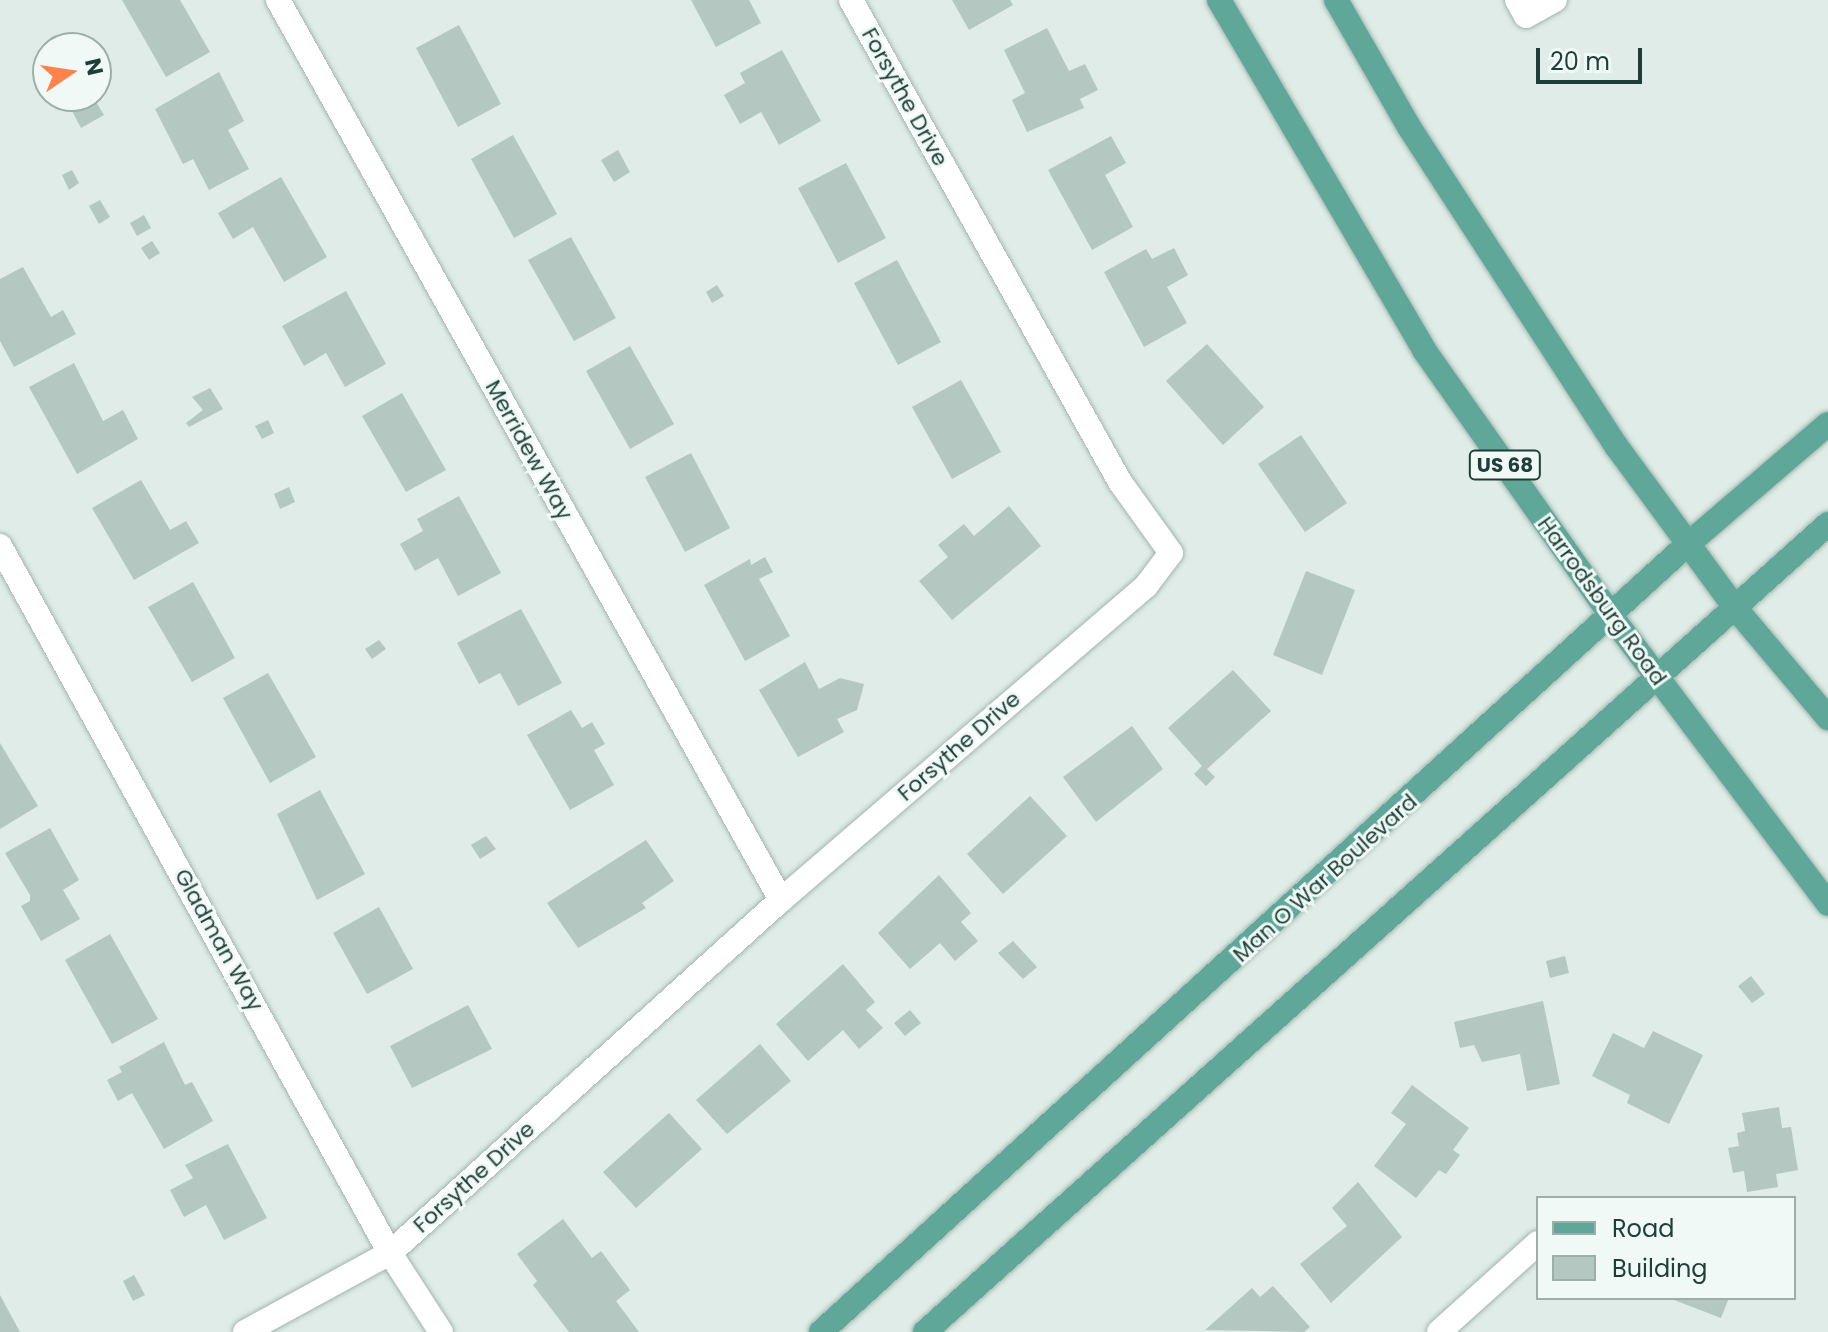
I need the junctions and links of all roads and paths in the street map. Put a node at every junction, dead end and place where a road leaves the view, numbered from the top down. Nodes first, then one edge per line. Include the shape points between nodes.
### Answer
1 (278, 0) edge
2 (851, 0) edge
3 (1219, 0) edge
4 (1336, 0) edge
5 (1517, 0) edge
6 (1555, 0) edge
7 (1828, 424) edge
8 (1828, 524) edge
9 (1688, 544) junction
10 (0, 546) edge
11 (1736, 609) junction
12 (1612, 617) junction
13 (1659, 680) junction
14 (1828, 718) edge
15 (781, 900) junction
16 (1828, 904) edge
17 (1536, 1245) edge
18 (390, 1253) junction
19 (245, 1332) edge
20 (441, 1332) edge
21 (821, 1332) edge
22 (925, 1332) edge
23 (1439, 1332) edge

1 - 15 street, Merridew Way
2 - 15 street, Forsythe Drive via 1120,482 1171,553 1146,586
3 - 12 main road, Harrodsburg Road / US 68 via 1424,350
4 - 9 main road via 1418,140 1617,447
5 - 6 street via 1526,16
7 - 9 main road, Man O War Boulevard
8 - 11 main road
9 - 11 main road
9 - 12 main road, Man O War Boulevard
10 - 18 street, Gladman Way
11 - 13 main road
11 - 14 main road
12 - 13 main road, Harrodsburg Road / US 68
12 - 21 main road, Man O War Boulevard
13 - 16 main road, Harrodsburg Road / US 68
13 - 22 main road
15 - 18 street, Forsythe Drive
17 - 23 street
18 - 19 street, Forsythe Drive
18 - 20 street, Gladman Way

